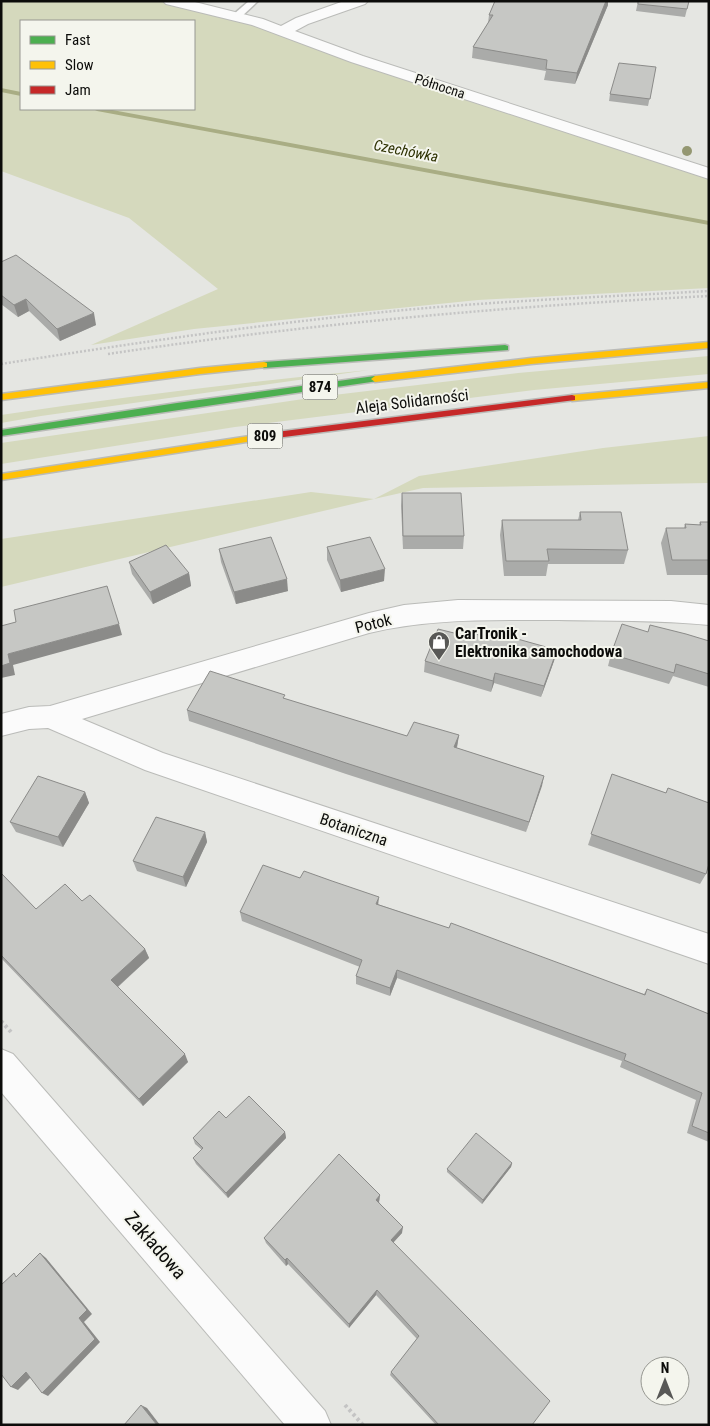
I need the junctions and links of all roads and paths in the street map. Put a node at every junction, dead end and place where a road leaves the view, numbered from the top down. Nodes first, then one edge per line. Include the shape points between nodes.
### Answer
1 (171, 1) edge
2 (254, 1) edge
3 (360, 1) edge
4 (237, 16) junction
5 (283, 31) junction
6 (709, 174) edge
7 (709, 291) edge
8 (709, 296) edge
9 (709, 345) edge
10 (513, 348) dead end
11 (542, 348) dead end
12 (640, 351) junction
13 (101, 355) dead end
14 (1, 364) edge
15 (709, 385) edge
16 (1, 397) edge
17 (1, 433) edge
18 (1, 477) edge
19 (709, 615) edge
20 (50, 718) junction
21 (1, 725) edge
22 (709, 949) edge
23 (1, 1066) edge
24 (311, 1425) edge

1 - 4 street, Północna
2 - 4 lane
3 - 5 street
4 - 5 street, Północna
5 - 6 street, Północna via 357,59
7 - 14 path via 485,304 339,317
8 - 13 path via 460,312 189,341
9 - 12 main road, Aleja Solidarności
10 - 16 main road via 229,368
11 - 12 main road
12 - 17 main road, Aleja Solidarności / 874 via 320,387
15 - 18 main road, Aleja Solidarności / 809 via 299,432
19 - 20 street, Potok via 671,611 458,610 404,615
20 - 21 street, Botaniczna via 29,718
20 - 22 street, Botaniczna via 155,762
23 - 24 street, Zakładowa

